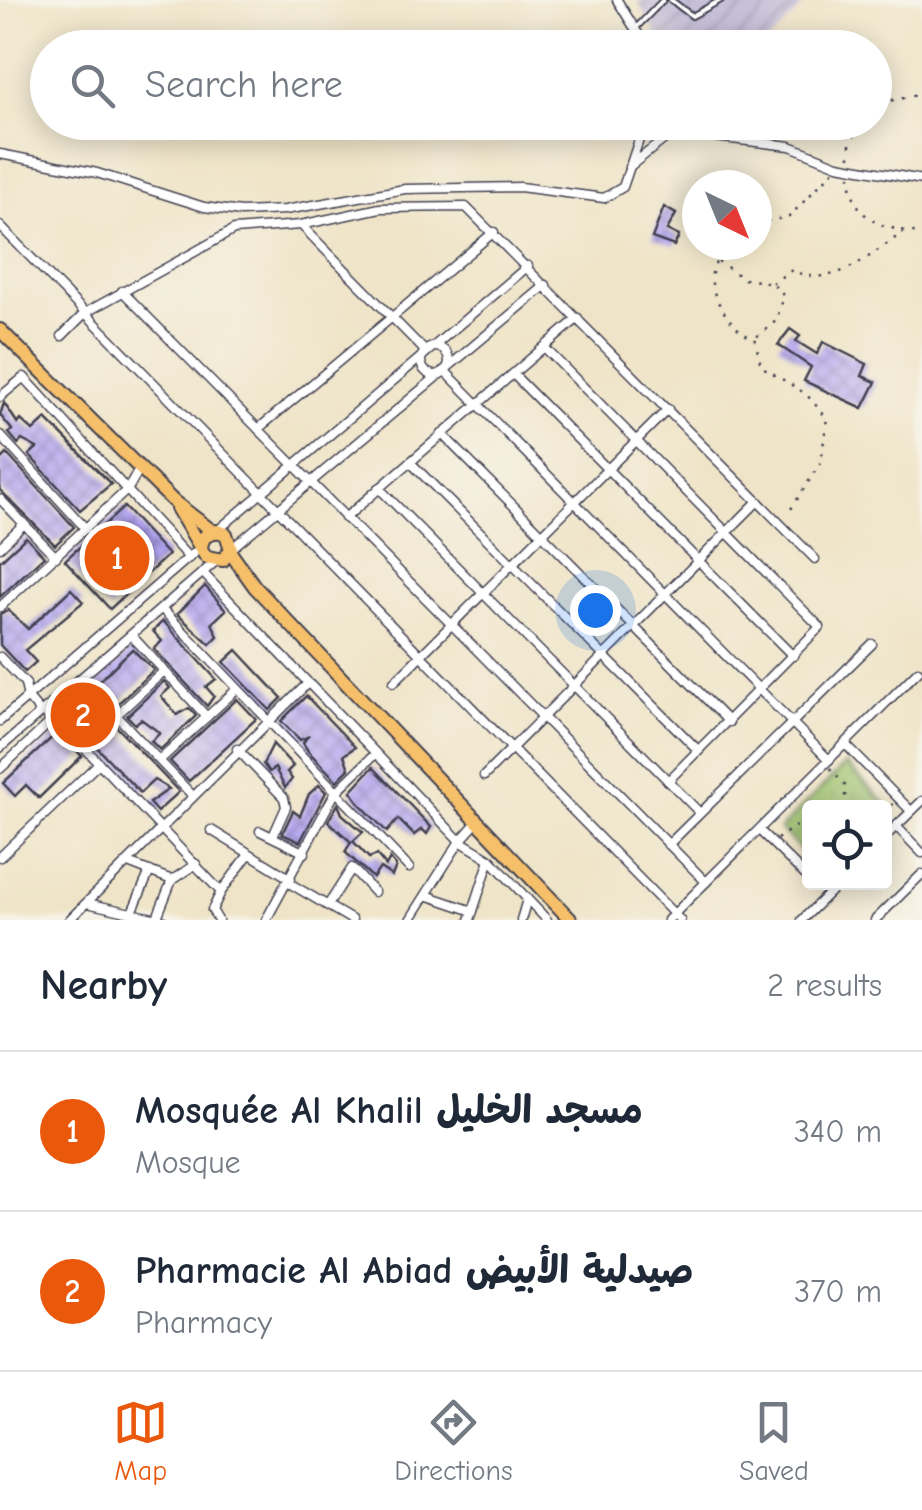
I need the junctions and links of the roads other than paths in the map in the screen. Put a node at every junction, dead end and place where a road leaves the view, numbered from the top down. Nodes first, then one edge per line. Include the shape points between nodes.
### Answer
1 (617, 0) edge
2 (663, 0) edge
3 (671, 0) edge
4 (721, 0) edge
5 (636, 28) joint
6 (639, 140) edge
7 (663, 140) edge
8 (740, 140) edge
9 (0, 154) edge
10 (629, 167) junction
11 (922, 180) edge
12 (0, 226) edge
13 (301, 226) junction
14 (494, 232) junction
15 (528, 266) junction
16 (546, 285) junction
17 (122, 292) junction
18 (85, 312) junction
19 (392, 318) junction
20 (578, 318) junction
21 (0, 330) edge
22 (62, 336) dead end
23 (544, 347) junction
24 (425, 352) junction
25 (36, 364) junction
26 (444, 371) junction
27 (513, 374) junction
28 (24, 376) junction
29 (0, 398) edge
30 (477, 404) junction
31 (668, 409) junction
32 (258, 430) junction
33 (0, 434) edge
34 (442, 434) junction
35 (637, 440) junction
36 (4, 447) edge
37 (410, 462) junction
38 (292, 465) junction
39 (140, 468) junction
40 (608, 470) junction
41 (310, 483) junction
42 (379, 488) junction
43 (128, 489) junction
44 (261, 492) junction
45 (0, 499) edge
46 (758, 500) junction
47 (173, 501) junction
48 (576, 504) junction
49 (278, 510) junction
50 (345, 518) junction
51 (24, 524) junction
52 (86, 529) junction
53 (214, 531) junction
54 (727, 532) junction
55 (543, 536) junction
56 (0, 547) edge
57 (201, 547) junction
58 (231, 550) junction
59 (56, 557) junction
60 (189, 558) junction
61 (815, 559) dead end
62 (217, 561) junction
63 (698, 561) junction
64 (513, 565) junction
65 (203, 573) junction
66 (255, 587) junction
67 (484, 594) junction
68 (665, 595) junction
69 (0, 607) edge
70 (162, 608) junction
71 (450, 626) junction
72 (634, 626) junction
73 (131, 636) junction
74 (872, 644) dead end
75 (0, 656) edge
76 (421, 656) junction
77 (604, 656) junction
78 (793, 656) junction
79 (164, 671) junction
80 (918, 671) dead end
81 (394, 682) dead end
82 (25, 684) junction
83 (307, 684) junction
84 (574, 686) junction
85 (40, 688) junction
86 (238, 689) junction
87 (760, 691) junction
88 (28, 698) junction
89 (53, 704) junction
90 (41, 713) junction
91 (116, 714) junction
92 (208, 717) junction
93 (55, 718) junction
94 (542, 719) junction
95 (0, 720) edge
96 (266, 722) junction
97 (729, 722) junction
98 (792, 723) junction
99 (845, 744) junction
100 (83, 746) junction
101 (0, 748) edge
102 (237, 749) junction
103 (512, 749) junction
104 (699, 751) junction
105 (375, 754) junction
106 (160, 760) junction
107 (827, 762) junction
108 (99, 763) junction
109 (0, 769) edge
110 (484, 776) dead end
111 (668, 781) junction
112 (334, 793) junction
113 (192, 795) junction
114 (922, 800) edge
115 (911, 811) junction
116 (700, 813) junction
117 (478, 821) junction
118 (896, 826) junction
119 (160, 828) junction
120 (210, 830) dead end
121 (759, 830) junction
122 (892, 830) edge
123 (260, 831) dead end
124 (273, 836) junction
125 (460, 841) junction
126 (0, 845) edge
127 (13, 845) junction
128 (668, 845) junction
129 (305, 853) junction
130 (922, 853) edge
131 (249, 854) junction
132 (0, 857) edge
133 (490, 859) junction
134 (128, 863) junction
135 (196, 864) junction
136 (409, 868) dead end
137 (150, 870) junction
138 (802, 873) edge
139 (922, 874) edge
140 (172, 880) junction
141 (290, 881) junction
142 (706, 882) junction
143 (820, 890) edge
144 (832, 890) edge
145 (221, 892) junction
146 (374, 892) dead end
147 (426, 894) junction
148 (826, 896) junction
149 (527, 899) junction
150 (87, 903) junction
151 (328, 905) junction
152 (133, 910) junction
153 (472, 915) edge
154 (73, 918) edge
155 (674, 918) edge
156 (158, 919) edge
157 (218, 920) edge
158 (266, 920) edge
159 (352, 920) edge
160 (410, 920) edge
161 (521, 920) edge
162 (546, 920) edge
163 (571, 920) edge
164 (802, 920) edge
165 (876, 920) edge

1 - 5 street
2 - 5 lane
3 - 4 lane via 692,16
6 - 10 street
7 - 10 street
8 - 11 street
9 - 10 street via 241,212 416,188 520,187 607,198 623,187
12 - 18 street
13 - 14 street via 380,208 466,207
13 - 17 street via 234,230
13 - 19 street
14 - 15 street
14 - 19 street
15 - 16 street
15 - 24 street
16 - 20 street
16 - 26 street
17 - 18 street
17 - 32 street
18 - 22 street
18 - 44 street
19 - 24 street
19 - 32 street
20 - 23 street
20 - 31 street
21 - 25 main road
23 - 27 street
23 - 35 street
24 - 26 street via 424,369
24 - 26 street via 445,351
24 - 38 street
25 - 28 street
25 - 39 main road
26 - 30 street
26 - 41 street
27 - 30 street
27 - 40 street
28 - 29 street
28 - 43 street
30 - 34 street
30 - 48 street
31 - 35 street
31 - 46 street
32 - 38 street
33 - 36 street
34 - 37 street
34 - 55 street
35 - 40 street
35 - 54 street
36 - 52 street
37 - 42 street
37 - 64 street
38 - 41 street
38 - 44 street
39 - 43 street
39 - 47 main road
40 - 48 street
40 - 63 street
41 - 49 street
41 - 50 street
42 - 50 street
42 - 67 street
43 - 52 street
43 - 60 street
44 - 49 street
44 - 53 street
45 - 51 street
46 - 54 street
46 - 61 street
47 - 53 main road
47 - 57 main road
48 - 55 street
48 - 68 street
49 - 58 street
49 - 76 street
50 - 71 street
51 - 56 street
51 - 59 street
52 - 59 street
53 - 57 main road
53 - 58 main road via 230,538
54 - 63 street
54 - 78 street via 820,627
55 - 64 street
55 - 72 street
57 - 60 street
57 - 62 main road
58 - 62 main road
58 - 66 main road
59 - 69 street
60 - 85 street
62 - 65 street
62 - 66 main road
63 - 68 street
63 - 78 street
64 - 67 street
64 - 77 street
65 - 70 street
65 - 83 street
66 - 117 main road
67 - 71 street
67 - 84 street
68 - 72 street
68 - 87 street
70 - 73 street
70 - 86 street
71 - 76 street
71 - 94 street
72 - 77 street
72 - 97 street
73 - 79 street
73 - 89 street
74 - 98 street
75 - 82 street
76 - 81 street
76 - 103 street
77 - 84 street
77 - 104 street
78 - 87 street
79 - 91 street
79 - 92 street
80 - 99 street
82 - 85 street
82 - 88 street
83 - 96 street
83 - 105 street
84 - 94 street
84 - 111 street
85 - 88 street
85 - 89 street
86 - 92 street
86 - 96 street
87 - 97 street
87 - 98 street
88 - 90 street
88 - 95 street
89 - 90 street
89 - 93 street
90 - 93 street
90 - 101 street
91 - 100 street
91 - 106 street
92 - 106 street
93 - 100 street
93 - 109 street
94 - 103 street
94 - 128 street
96 - 102 street
96 - 112 street
97 - 104 street
98 - 107 street
98 - 116 street
99 - 107 street
99 - 115 street
100 - 108 street
102 - 113 street
102 - 124 street via 284,798
103 - 110 street
103 - 155 street
104 - 111 street
105 - 112 street
105 - 125 street
106 - 113 street
107 - 121 street
108 - 119 street
108 - 127 street
111 - 116 street
112 - 129 street
112 - 136 street
113 - 119 street
114 - 115 street
115 - 118 street
116 - 128 street
117 - 125 street
117 - 163 main road
118 - 122 street
118 - 130 street
119 - 134 street
119 - 135 street
120 - 131 street
121 - 138 street
121 - 142 street
123 - 124 street
124 - 129 street
125 - 133 street
125 - 147 street
126 - 127 street
127 - 132 street
128 - 142 street
129 - 141 street
131 - 141 street
131 - 145 street
133 - 149 street
133 - 153 street
134 - 137 street
134 - 150 street
135 - 140 street
135 - 145 street
137 - 140 street
137 - 152 street
139 - 165 street
140 - 156 street
141 - 151 street
141 - 158 street
142 - 155 street
143 - 148 street
144 - 148 street
145 - 157 street via 212,907
146 - 151 street via 352,868
147 - 153 street
147 - 160 street
148 - 164 street
149 - 161 street
149 - 162 street
150 - 152 street
150 - 154 street
151 - 159 street
152 - 156 street

